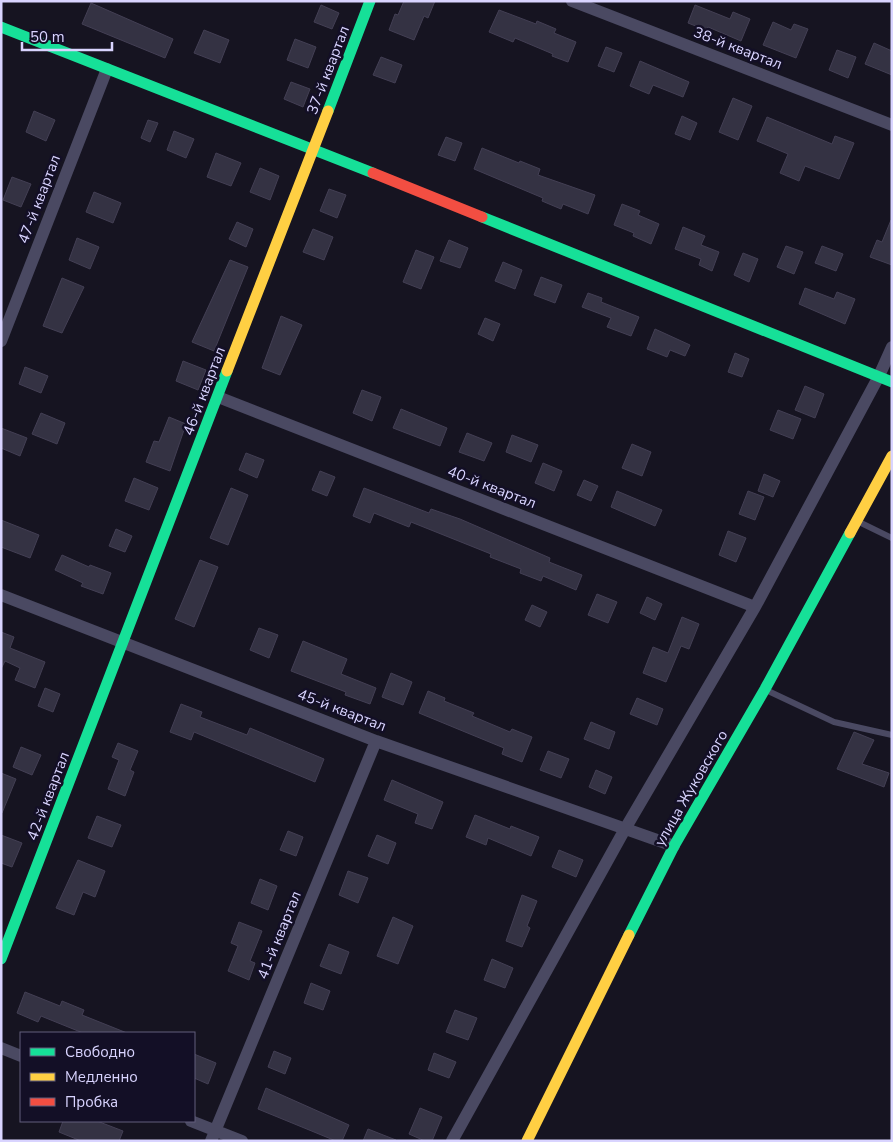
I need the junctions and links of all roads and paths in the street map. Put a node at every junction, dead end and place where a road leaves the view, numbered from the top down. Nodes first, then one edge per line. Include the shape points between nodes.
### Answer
1 (370, 1) edge
2 (572, 1) edge
3 (1, 27) edge
4 (108, 69) junction
5 (892, 125) edge
6 (314, 149) junction
7 (1, 340) edge
8 (892, 347) edge
9 (879, 376) junction
10 (892, 382) edge
11 (218, 397) junction
12 (892, 456) edge
13 (887, 476) edge
14 (856, 520) junction
15 (892, 538) edge
16 (1, 595) edge
17 (755, 607) junction
18 (123, 643) junction
19 (764, 689) junction
20 (892, 735) edge
21 (376, 741) junction
22 (625, 829) junction
23 (674, 846) junction
24 (1, 959) edge
25 (1, 1048) edge
26 (20, 1056) edge
27 (192, 1122) edge
28 (213, 1136) edge
29 (242, 1141) edge
30 (452, 1141) edge
31 (527, 1141) edge

1 - 6 street, 37-й квартал
2 - 5 street, 38-й квартал
3 - 4 street
4 - 6 street
4 - 7 street, 47-й квартал
6 - 9 street
6 - 11 street, 46-й квартал
8 - 9 street
9 - 10 street
9 - 17 street
11 - 17 street, 40-й квартал
11 - 18 street, 46-й квартал
12 - 13 street, улица Жуковского
13 - 14 street, улица Жуковского
14 - 15 lane
14 - 19 street, улица Жуковского
16 - 18 street, 45-й квартал
17 - 22 street
18 - 21 street, 45-й квартал
18 - 24 street, 42-й квартал
19 - 20 lane via 834,722
19 - 23 street, улица Жуковского
21 - 22 street, 45-й квартал
21 - 28 street, 41-й квартал
22 - 23 street, 45-й квартал
22 - 30 street
23 - 31 street, улица Жуковского
25 - 26 street
27 - 28 street
28 - 29 street

